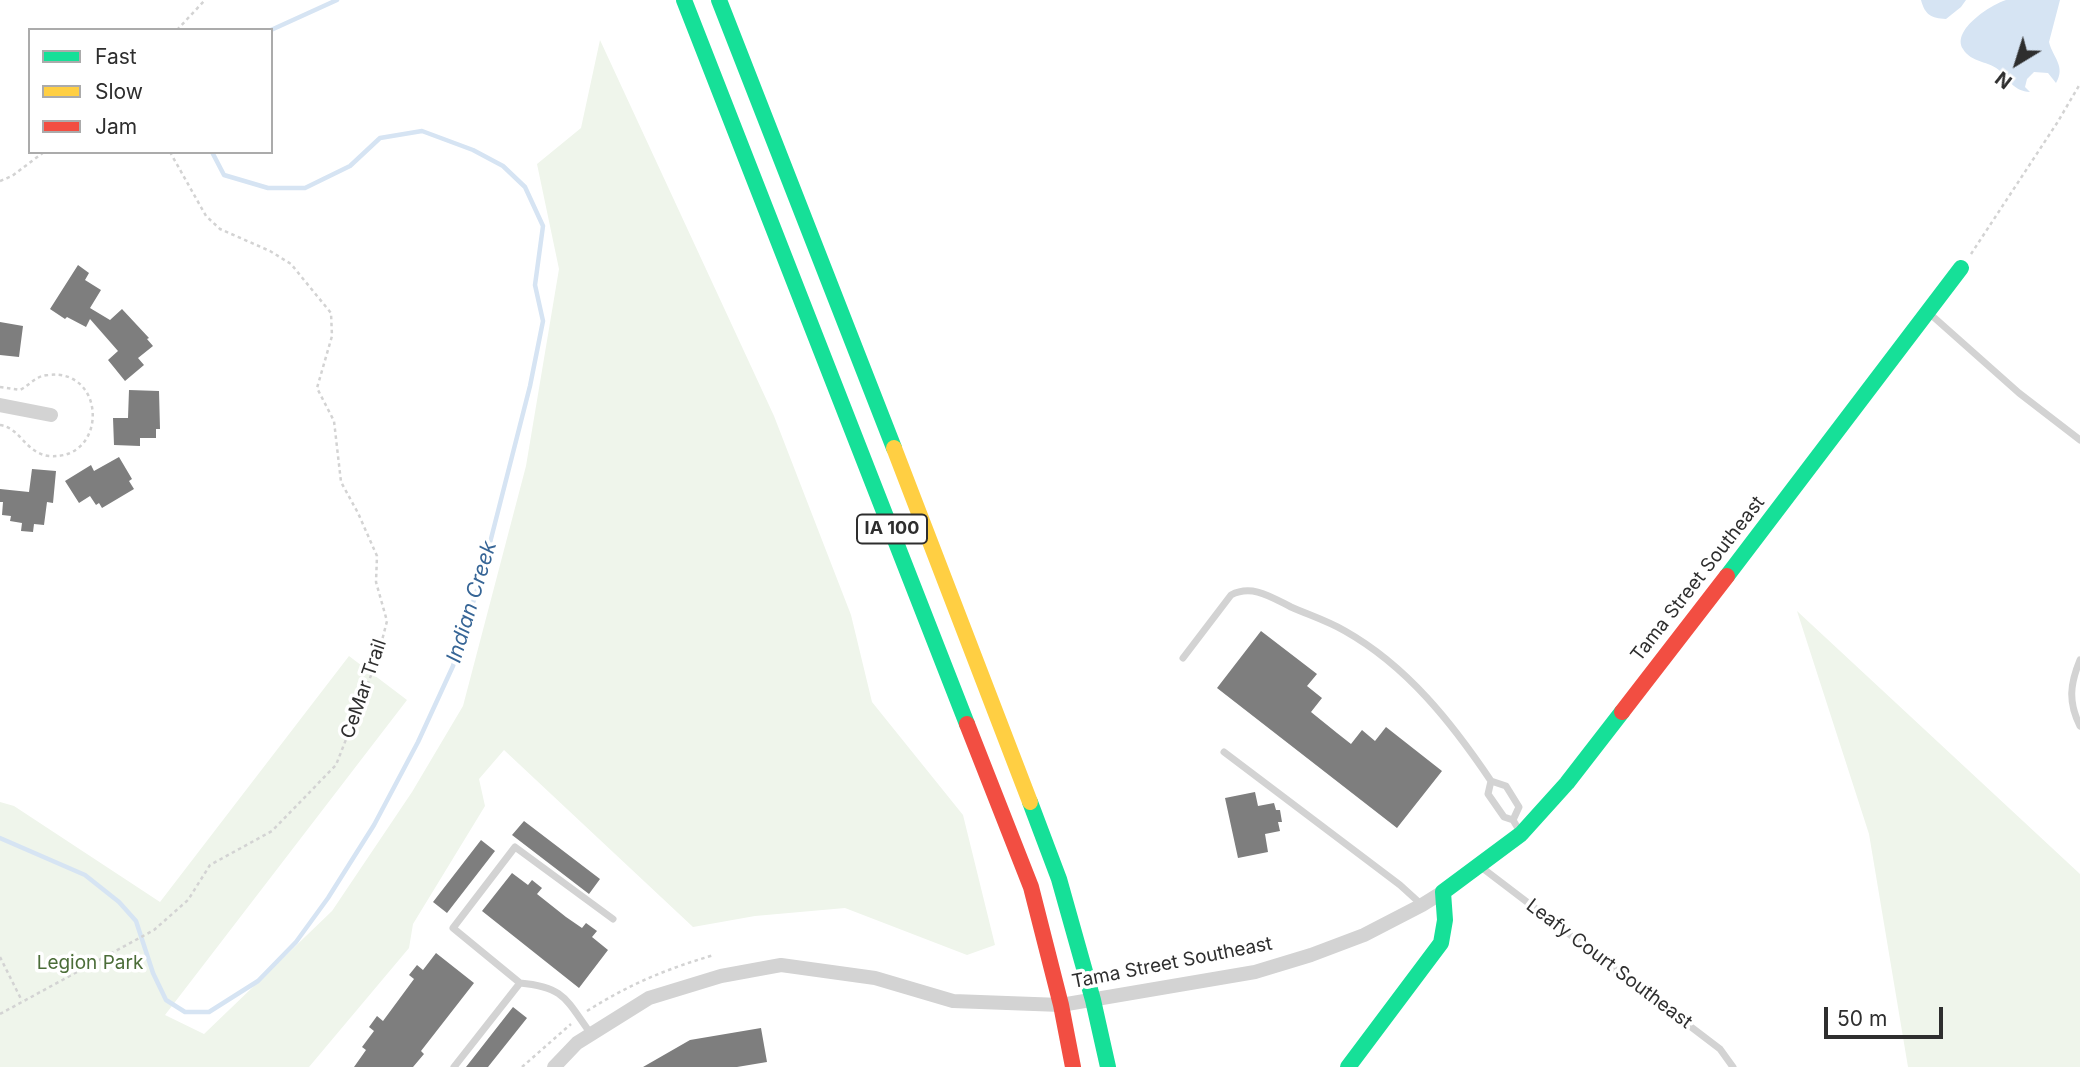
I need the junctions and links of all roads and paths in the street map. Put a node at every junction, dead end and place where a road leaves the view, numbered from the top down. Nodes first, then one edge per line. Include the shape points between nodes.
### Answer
1 (205, 0) edge
2 (684, 0) edge
3 (719, 0) edge
4 (179, 28) edge
5 (2080, 84) edge
6 (41, 154) edge
7 (171, 154) edge
8 (0, 181) edge
9 (1961, 268) joint
10 (1928, 313) junction
11 (0, 405) edge
12 (51, 415) dead end
13 (2080, 440) edge
14 (1183, 657) dead end
15 (2080, 660) edge
16 (2080, 726) edge
17 (1224, 752) dead end
18 (1491, 781) junction
19 (1517, 827) junction
20 (1480, 866) junction
21 (1443, 892) junction
22 (1422, 905) junction
23 (613, 919) dead end
24 (0, 957) edge
25 (520, 983) junction
26 (1093, 1000) junction
27 (22, 1002) junction
28 (1061, 1005) junction
29 (0, 1014) edge
30 (592, 1034) junction
31 (454, 1067) edge
32 (554, 1067) edge
33 (1073, 1067) edge
34 (1108, 1067) edge
35 (1348, 1067) edge
36 (1733, 1067) edge

1 - 4 path
2 - 28 main road, IA 100 via 1031,887
3 - 26 main road, IA 100 via 990,694 1059,879
5 - 9 path
6 - 8 path
7 - 27 path, CeMar Trail via 206,216 220,229 291,264 331,313 332,336 317,388 334,421 341,482 377,556 376,582 387,621 377,660 336,765 272,831 210,865 188,900 154,930
9 - 10 main road, Tama Street Southeast
10 - 13 lane
10 - 19 main road, Tama Street Southeast via 1590,753
11 - 12 street
14 - 18 lane via 1231,595 1243,589 1259,592 1345,631 1382,657 1428,697
15 - 16 lane via 2071,699
17 - 22 lane
18 - 19 lane via 1488,794
18 - 19 lane via 1506,786 1519,807
19 - 20 main road, Tama Street Southeast
20 - 21 main road, Tama Street Southeast
20 - 36 lane, Leafy Court Southeast via 1720,1049
21 - 22 street, Tama Street Southeast
21 - 35 main road via 1441,943
22 - 26 street, Tama Street Southeast via 1332,947 1255,972
23 - 25 lane via 515,848 453,928
24 - 27 path
25 - 30 lane via 543,985 563,995
25 - 31 lane
26 - 28 street, Tama Street Southeast
26 - 34 main road, IA 100
27 - 29 path, CeMar Trail
28 - 30 street, Tama Street Southeast via 953,1001 876,978 781,965 721,976 649,998
28 - 33 main road, IA 100
30 - 32 street, Tama Street Southeast

